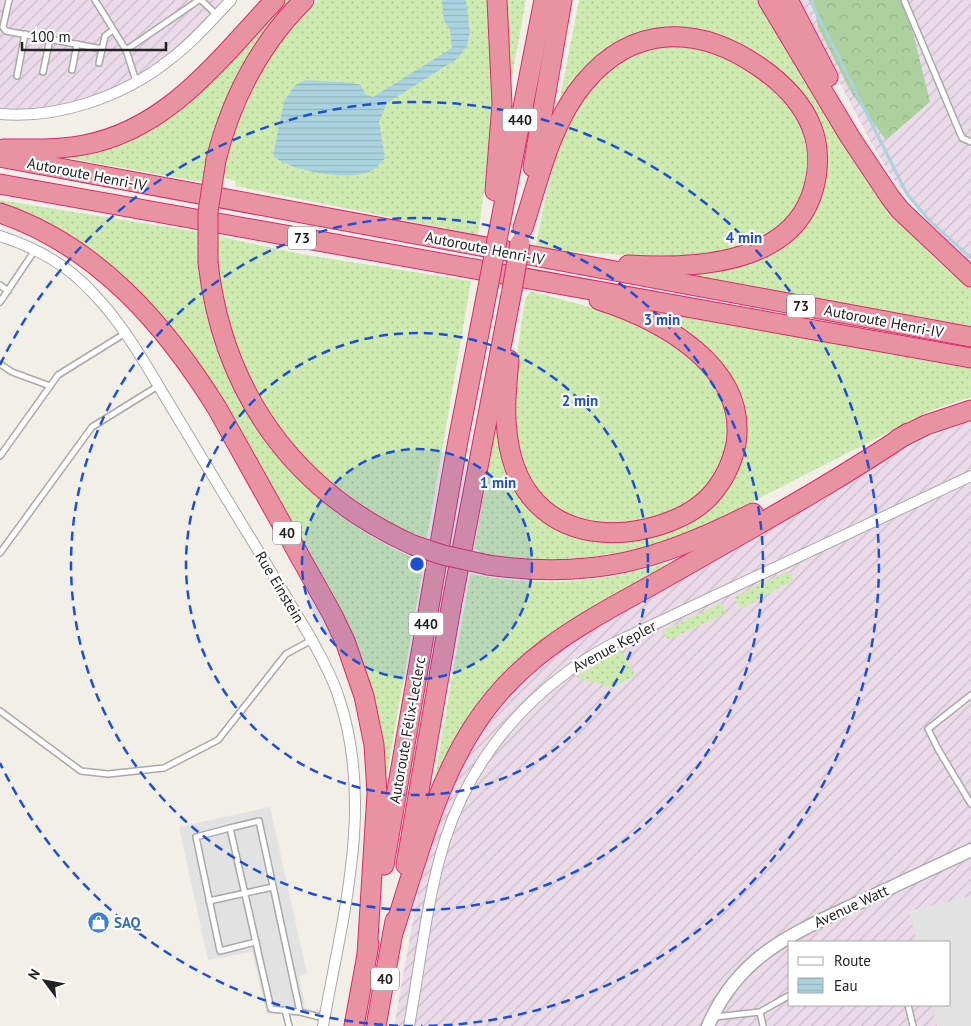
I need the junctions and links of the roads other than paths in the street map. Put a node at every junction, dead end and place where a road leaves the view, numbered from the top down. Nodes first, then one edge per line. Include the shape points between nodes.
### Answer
1 (9, 0) edge
2 (95, 0) edge
3 (200, 0) edge
4 (231, 0) edge
5 (275, 0) edge
6 (304, 0) edge
7 (497, 0) edge
8 (544, 0) edge
9 (562, 0) edge
10 (768, 0) edge
11 (788, 0) edge
12 (904, 0) edge
13 (217, 15) junction
14 (113, 30) junction
15 (25, 34) junction
16 (50, 39) junction
17 (77, 44) junction
18 (102, 49) junction
19 (126, 50) junction
20 (99, 63) dead end
21 (72, 70) dead end
22 (43, 72) dead end
23 (17, 76) dead end
24 (136, 81) junction
25 (0, 114) edge
26 (971, 142) edge
27 (0, 149) edge
28 (0, 157) edge
29 (0, 184) edge
30 (0, 193) edge
31 (0, 213) edge
32 (163, 213) junction
33 (521, 235) junction
34 (0, 236) edge
35 (492, 239) junction
36 (930, 239) junction
37 (35, 250) junction
38 (546, 260) junction
39 (971, 277) edge
40 (543, 282) junction
41 (0, 285) edge
42 (8, 291) junction
43 (511, 293) junction
44 (0, 302) edge
45 (124, 334) junction
46 (971, 337) edge
47 (971, 358) edge
48 (0, 364) edge
49 (50, 386) junction
50 (158, 386) junction
51 (971, 410) edge
52 (908, 433) junction
53 (0, 456) edge
54 (971, 476) edge
55 (0, 553) edge
56 (312, 640) junction
57 (971, 695) edge
58 (0, 711) edge
59 (971, 804) edge
60 (230, 828) junction
61 (971, 850) edge
62 (274, 887) junction
63 (245, 893) junction
64 (209, 901) junction
65 (393, 933) junction
66 (256, 942) junction
67 (367, 955) junction
68 (788, 996) edge
69 (908, 1006) edge
70 (286, 1010) junction
71 (300, 1012) junction
72 (760, 1012) junction
73 (324, 1022) edge
74 (710, 1022) edge
75 (289, 1026) edge
76 (354, 1026) edge
77 (376, 1026) edge
78 (408, 1026) edge
79 (762, 1026) edge
80 (913, 1026) edge

1 - 15 lane via 3,27 6,31
2 - 14 lane
3 - 13 lane
3 - 19 lane
4 - 13 street
5 - 27 highway via 193,87 167,109 135,128 82,146
6 - 52 highway, bridge via 274,34 243,84 228,120 216,160 208,212 208,263 217,316 247,395 270,432 303,471 330,496 370,523 413,545 443,555 526,570 579,570 659,555 715,533
7 - 35 highway via 502,119
8 - 35 highway, 440
9 - 33 highway, 440
10 - 36 highway via 875,176 900,210
11 - 36 highway via 872,158
12 - 26 lane via 962,138
13 - 24 street via 168,62
14 - 18 lane via 105,36
14 - 19 lane
15 - 16 lane
15 - 23 lane
16 - 17 lane
16 - 22 lane
17 - 18 lane
17 - 21 lane
18 - 20 lane
19 - 24 lane
24 - 25 street via 80,105 17,116
28 - 38 highway, Autoroute Henri-IV
29 - 32 highway, Autoroute Henri-IV / 73
30 - 32 highway
31 - 67 highway, 40 via 48,234 88,259 124,288 159,325 217,408 338,628 356,668 376,761 376,819
32 - 40 highway, Autoroute Henri-IV / 73
33 - 38 highway via 554,133 575,95 611,58 643,41 692,36 727,48 772,76 807,118 817,147 813,190 795,222 764,246 732,258 689,265
33 - 43 highway, 40, bridge
34 - 37 street, Rue Einstein
35 - 67 highway, Autoroute Félix-Leclerc / 440, bridge
36 - 39 highway
37 - 42 lane
37 - 45 street, Rue Einstein via 58,263 89,289
38 - 46 highway, Autoroute Henri-IV / 73
40 - 43 highway via 620,308 658,325 699,354 724,384 736,418 735,450 722,480 693,510 644,529 595,533 563,524 533,500 515,468 507,432
40 - 47 highway, Autoroute Henri-IV / 73
41 - 42 lane
42 - 44 lane
43 - 65 highway, Autoroute Félix-Leclerc / 40
45 - 49 lane via 58,375
45 - 50 street, Rue Einstein
48 - 49 lane
49 - 53 lane
50 - 55 lane via 92,427
50 - 56 street, Rue Einstein
51 - 52 highway
52 - 65 highway via 858,467 580,625 528,662 483,712 458,752 434,810
54 - 78 street, Avenue Kepler via 621,639 584,660 535,697 484,758 468,784 449,829 437,872
56 - 58 lane via 286,654 218,740 164,768 108,774 81,771
56 - 73 street, Rue Einstein via 339,698 351,744 356,792 350,872
57 - 59 lane via 928,728
60 - 62 lane via 260,821
60 - 63 lane
60 - 64 lane via 196,837
61 - 74 street, Avenue Watt via 773,945 737,977
62 - 63 lane
62 - 71 lane
63 - 64 lane
63 - 66 lane
64 - 66 lane via 220,951
65 - 77 highway, Autoroute Félix-Leclerc / 40
66 - 70 lane via 271,1009
67 - 76 highway, Autoroute Félix-Leclerc / 40
68 - 72 lane
69 - 80 lane
70 - 71 lane
70 - 75 lane
71 - 73 lane
72 - 74 lane
72 - 79 lane

